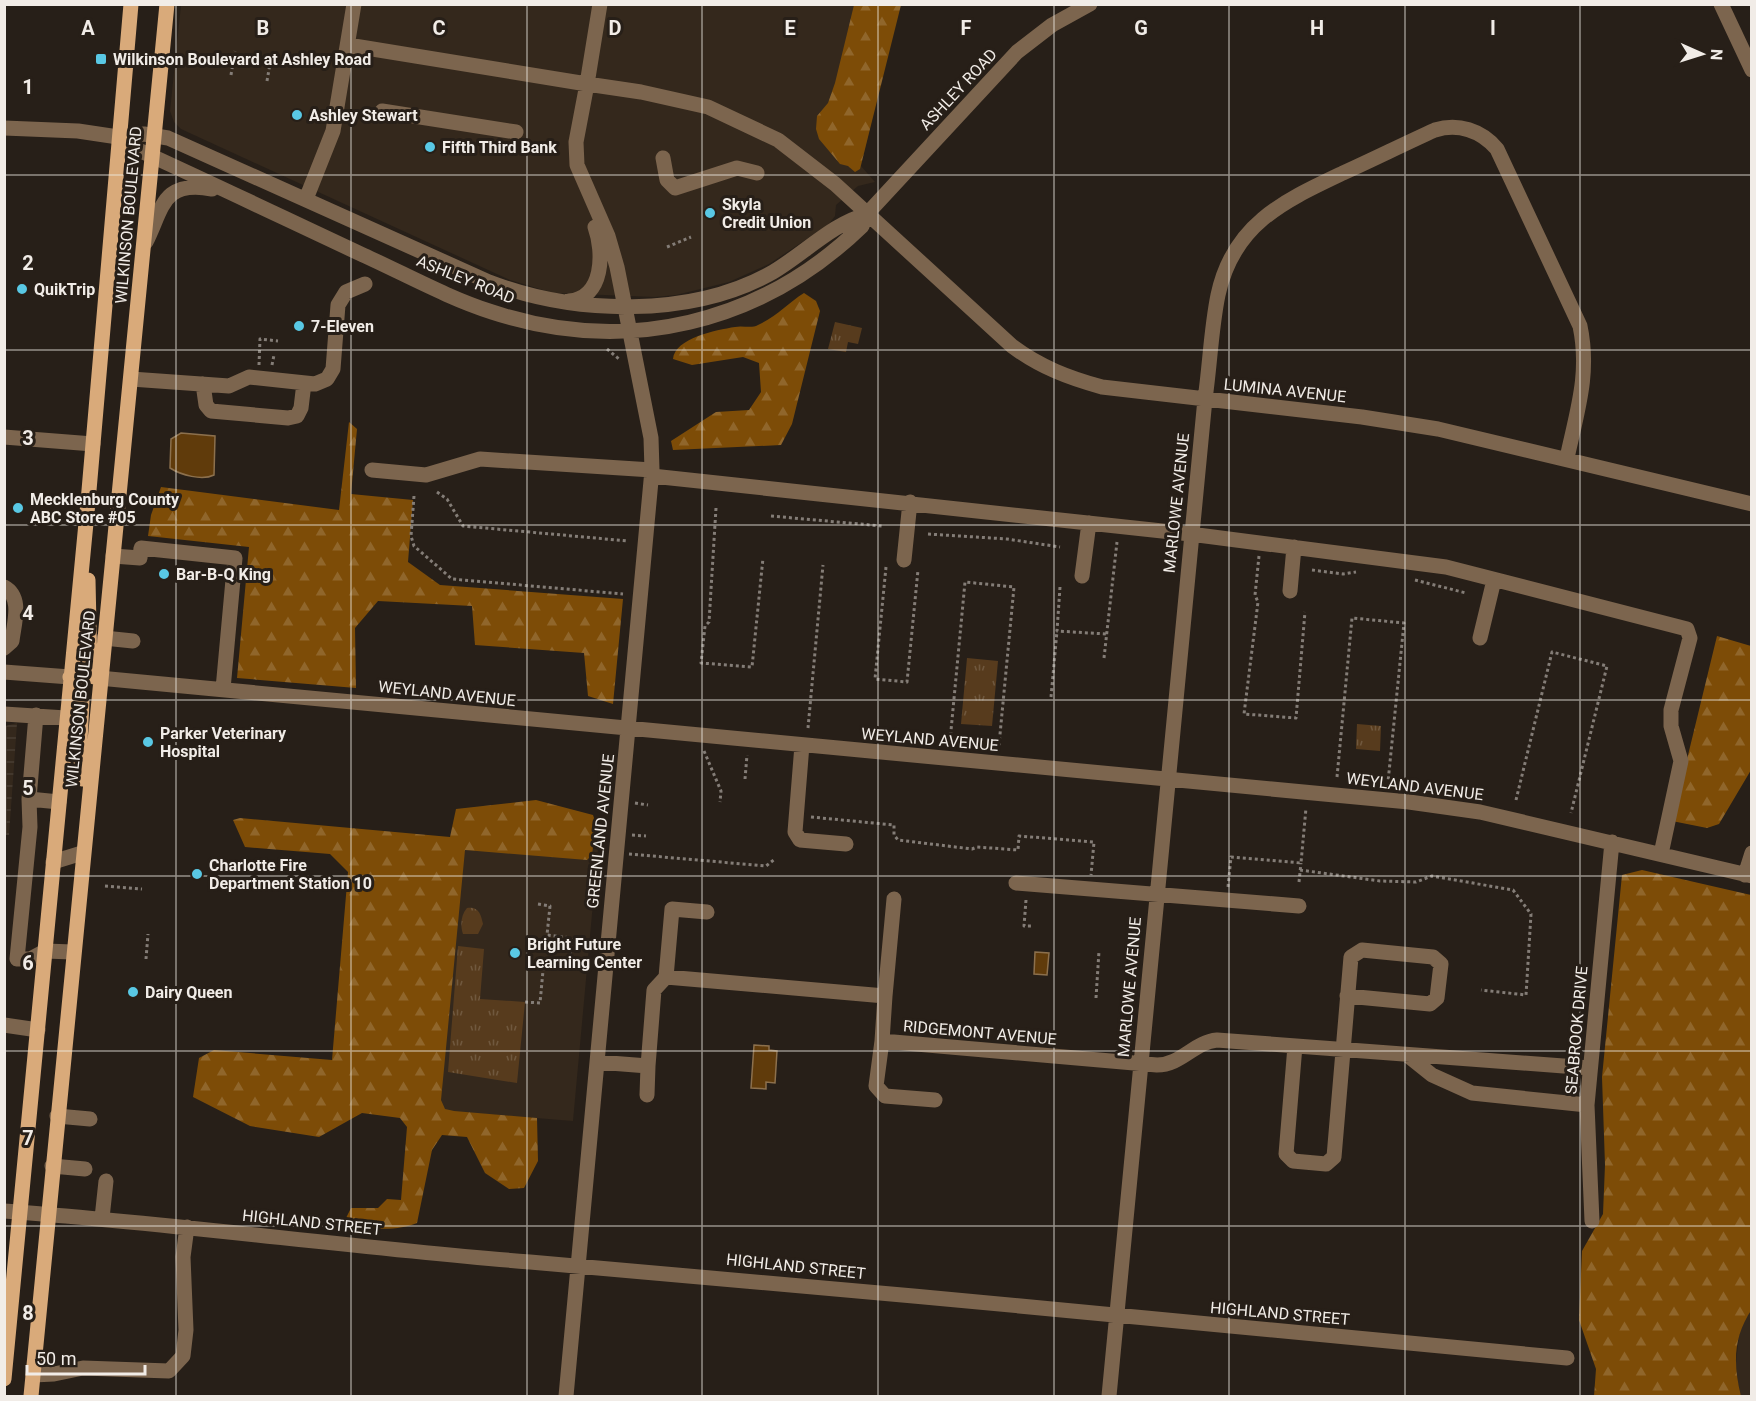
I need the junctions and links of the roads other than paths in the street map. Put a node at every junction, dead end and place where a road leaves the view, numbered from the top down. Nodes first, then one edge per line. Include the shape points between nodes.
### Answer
1 (131, 4) edge
2 (167, 4) edge
3 (354, 4) edge
4 (600, 4) edge
5 (1090, 4) edge
6 (1721, 4) edge
7 (348, 45) junction
8 (1752, 70) edge
9 (587, 84) junction
10 (382, 111) dead end
11 (4, 128) edge
12 (516, 132) dead end
13 (153, 135) junction
14 (118, 137) junction
15 (151, 156) junction
16 (663, 158) dead end
17 (757, 173) dead end
18 (235, 195) junction
19 (306, 199) junction
20 (591, 200) junction
21 (866, 215) junction
22 (143, 244) junction
23 (365, 284) dead end
24 (563, 302) junction
25 (624, 306) junction
26 (630, 331) junction
27 (131, 379) junction
28 (304, 383) junction
29 (203, 384) junction
30 (1205, 399) junction
31 (4, 437) edge
32 (93, 444) junction
33 (1567, 458) junction
34 (372, 470) dead end
35 (652, 473) junction
36 (88, 502) junction
37 (910, 502) junction
38 (1752, 504) edge
39 (1089, 523) junction
40 (1190, 534) junction
41 (1294, 548) junction
42 (113, 556) junction
43 (904, 561) dead end
44 (1082, 576) dead end
45 (1494, 580) junction
46 (4, 587) edge
47 (1290, 591) dead end
48 (104, 638) junction
49 (1480, 638) dead end
50 (133, 641) dead end
51 (4, 648) edge
52 (4, 672) edge
53 (70, 677) junction
54 (99, 678) junction
55 (224, 689) junction
56 (4, 714) edge
57 (36, 715) junction
58 (66, 718) junction
59 (628, 728) junction
60 (802, 745) junction
61 (1167, 779) junction
62 (29, 799) junction
63 (59, 802) junction
64 (84, 836) junction
65 (1612, 842) junction
66 (846, 844) dead end
67 (82, 853) junction
68 (1752, 853) edge
69 (1661, 854) junction
70 (53, 862) junction
71 (1748, 876) edge
72 (1016, 883) dead end
73 (1156, 896) junction
74 (894, 899) dead end
75 (1299, 906) dead end
76 (707, 912) dead end
77 (45, 951) junction
78 (73, 952) junction
79 (666, 977) junction
80 (885, 996) junction
81 (1347, 996) junction
82 (4, 1025) edge
83 (38, 1030) junction
84 (882, 1041) junction
85 (1295, 1046) junction
86 (1342, 1049) junction
87 (1405, 1054) junction
88 (597, 1062) junction
89 (1140, 1064) junction
90 (648, 1066) junction
91 (1590, 1068) junction
92 (646, 1095) dead end
93 (935, 1100) dead end
94 (1587, 1105) junction
95 (57, 1116) junction
96 (90, 1119) dead end
97 (52, 1166) junction
98 (85, 1169) dead end
99 (106, 1180) dead end
100 (4, 1211) edge
101 (22, 1212) junction
102 (48, 1214) junction
103 (102, 1218) junction
104 (1592, 1221) dead end
105 (187, 1227) junction
106 (579, 1265) junction
107 (1116, 1316) junction
108 (7, 1323) edge
109 (1567, 1358) dead end
110 (5, 1372) edge
111 (33, 1375) junction
112 (32, 1396) edge
113 (566, 1396) edge
114 (1109, 1396) edge

1 - 14 main road, WILKINSON BOULEVARD
2 - 13 main road, WILKINSON BOULEVARD
3 - 7 street
4 - 9 street, GREENLAND AVENUE
5 - 21 street, ASHLEY ROAD via 1052,25 1017,52
6 - 8 street
7 - 9 street, LUMINA AVENUE
7 - 19 street via 333,131
9 - 20 street, GREENLAND AVENUE via 576,154 579,175
9 - 21 street, LUMINA AVENUE via 685,101 743,121 791,148
10 - 12 street
11 - 14 street, ASHLEY ROAD
13 - 14 street, ASHLEY ROAD
13 - 15 main road, WILKINSON BOULEVARD
13 - 19 street, ASHLEY ROAD via 168,138
14 - 15 street, ASHLEY ROAD
14 - 32 main road, WILKINSON BOULEVARD
15 - 18 street, ASHLEY ROAD
15 - 22 main road, WILKINSON BOULEVARD
16 - 17 street via 667,180 675,188 736,168
18 - 22 street via 202,187 178,192 161,206
18 - 26 street, ASHLEY ROAD via 490,311 553,327
19 - 24 street, ASHLEY ROAD via 496,285
20 - 24 street via 587,209 600,247 599,273 584,296
20 - 25 street, GREENLAND AVENUE via 610,243
21 - 25 street, ASHLEY ROAD via 847,222 785,265 740,287 682,303
21 - 26 street, ASHLEY ROAD via 862,226 827,257 770,295 729,312
21 - 30 street, LUMINA AVENUE via 1031,360 1059,374 1102,387
22 - 27 main road, WILKINSON BOULEVARD
23 - 28 street via 346,292 338,305 333,369 327,379
24 - 25 street, ASHLEY ROAD
25 - 26 street, GREENLAND AVENUE
26 - 35 street, GREENLAND AVENUE via 651,438
27 - 29 street
27 - 42 main road, WILKINSON BOULEVARD
28 - 29 street via 249,377 229,386
28 - 29 street via 301,408 297,416 288,418 211,411 206,405
30 - 33 street, LUMINA AVENUE via 1400,423
30 - 33 street, MARLOWE AVENUE via 1218,294 1238,247 1255,225 1297,195 1435,130 1460,127 1477,132 1497,149 1580,326 1585,375
30 - 40 street, MARLOWE AVENUE
31 - 32 street
32 - 36 main road, WILKINSON BOULEVARD
33 - 38 street, LUMINA AVENUE
34 - 35 street via 426,475 480,459
35 - 37 street
35 - 59 street, GREENLAND AVENUE
36 - 53 main road, WILKINSON BOULEVARD
36 - 54 main road via 89,663 93,677
37 - 39 street
37 - 43 street
39 - 40 street
39 - 44 street
40 - 41 street
40 - 61 street, MARLOWE AVENUE
41 - 45 street via 1446,567
41 - 47 street
42 - 48 main road, WILKINSON BOULEVARD
42 - 55 street via 140,558 141,548 235,558
45 - 49 street
45 - 69 street via 1687,629 1690,638 1671,710 1671,726 1681,761
46 - 51 street via 16,602 12,641
48 - 50 street
48 - 54 main road, WILKINSON BOULEVARD
52 - 53 street
53 - 58 main road, WILKINSON BOULEVARD
53 - 64 main road via 82,702
54 - 55 street, WEYLAND AVENUE
54 - 64 main road, WILKINSON BOULEVARD
55 - 59 street, WEYLAND AVENUE
56 - 57 street
57 - 58 street
57 - 62 street
58 - 63 main road, WILKINSON BOULEVARD
59 - 60 street, WEYLAND AVENUE
59 - 88 street, GREENLAND AVENUE
60 - 61 street, WEYLAND AVENUE
60 - 66 street via 795,832 800,840
61 - 65 street, WEYLAND AVENUE via 1480,812
61 - 73 street, MARLOWE AVENUE
62 - 63 street
62 - 77 street via 30,827 17,959 30,959
63 - 70 main road, WILKINSON BOULEVARD
64 - 67 main road, WILKINSON BOULEVARD
65 - 69 street, WEYLAND AVENUE
65 - 91 street, SEABROOK DRIVE
67 - 70 street
67 - 78 main road, WILKINSON BOULEVARD
68 - 71 street
69 - 71 street, WEYLAND AVENUE
70 - 77 main road, WILKINSON BOULEVARD
72 - 73 street
73 - 75 street
73 - 89 street, MARLOWE AVENUE
74 - 80 street, RIDGEMONT AVENUE
76 - 79 street via 672,909
77 - 78 street
77 - 83 main road, WILKINSON BOULEVARD
78 - 95 main road, WILKINSON BOULEVARD
79 - 80 street
79 - 90 street via 654,990
80 - 84 street, RIDGEMONT AVENUE
81 - 81 street via 1351,957 1362,950 1433,957 1441,964 1437,998 1430,1004
81 - 86 street
82 - 83 street
83 - 101 main road, WILKINSON BOULEVARD
84 - 89 street, RIDGEMONT AVENUE
84 - 93 street via 876,1086 885,1096
85 - 86 street, RIDGEMONT AVENUE
85 - 86 street via 1286,1154 1293,1161 1326,1164 1334,1157
85 - 89 street, RIDGEMONT AVENUE via 1205,1041 1165,1065
86 - 87 street, RIDGEMONT AVENUE
87 - 91 street, RIDGEMONT AVENUE
87 - 94 street via 1432,1075 1472,1093
88 - 90 street
88 - 106 street, GREENLAND AVENUE
89 - 107 street, MARLOWE AVENUE
90 - 92 street
91 - 94 street, SEABROOK DRIVE
94 - 104 street, SEABROOK DRIVE
95 - 96 street
95 - 97 main road, WILKINSON BOULEVARD
97 - 98 street
97 - 102 main road, WILKINSON BOULEVARD
99 - 103 street
100 - 101 street, HIGHLAND STREET
101 - 102 street, HIGHLAND STREET
101 - 108 main road, WILKINSON BOULEVARD
102 - 103 street, HIGHLAND STREET
102 - 111 main road, WILKINSON BOULEVARD
103 - 105 street, HIGHLAND STREET
105 - 106 street, HIGHLAND STREET
105 - 111 street via 183,1257 183,1356 168,1371 83,1368
106 - 107 street, HIGHLAND STREET
106 - 113 street, GREENLAND AVENUE
107 - 109 street, HIGHLAND STREET
107 - 114 street, MARLOWE AVENUE
108 - 110 main road, WILKINSON BOULEVARD
111 - 112 main road, WILKINSON BOULEVARD

